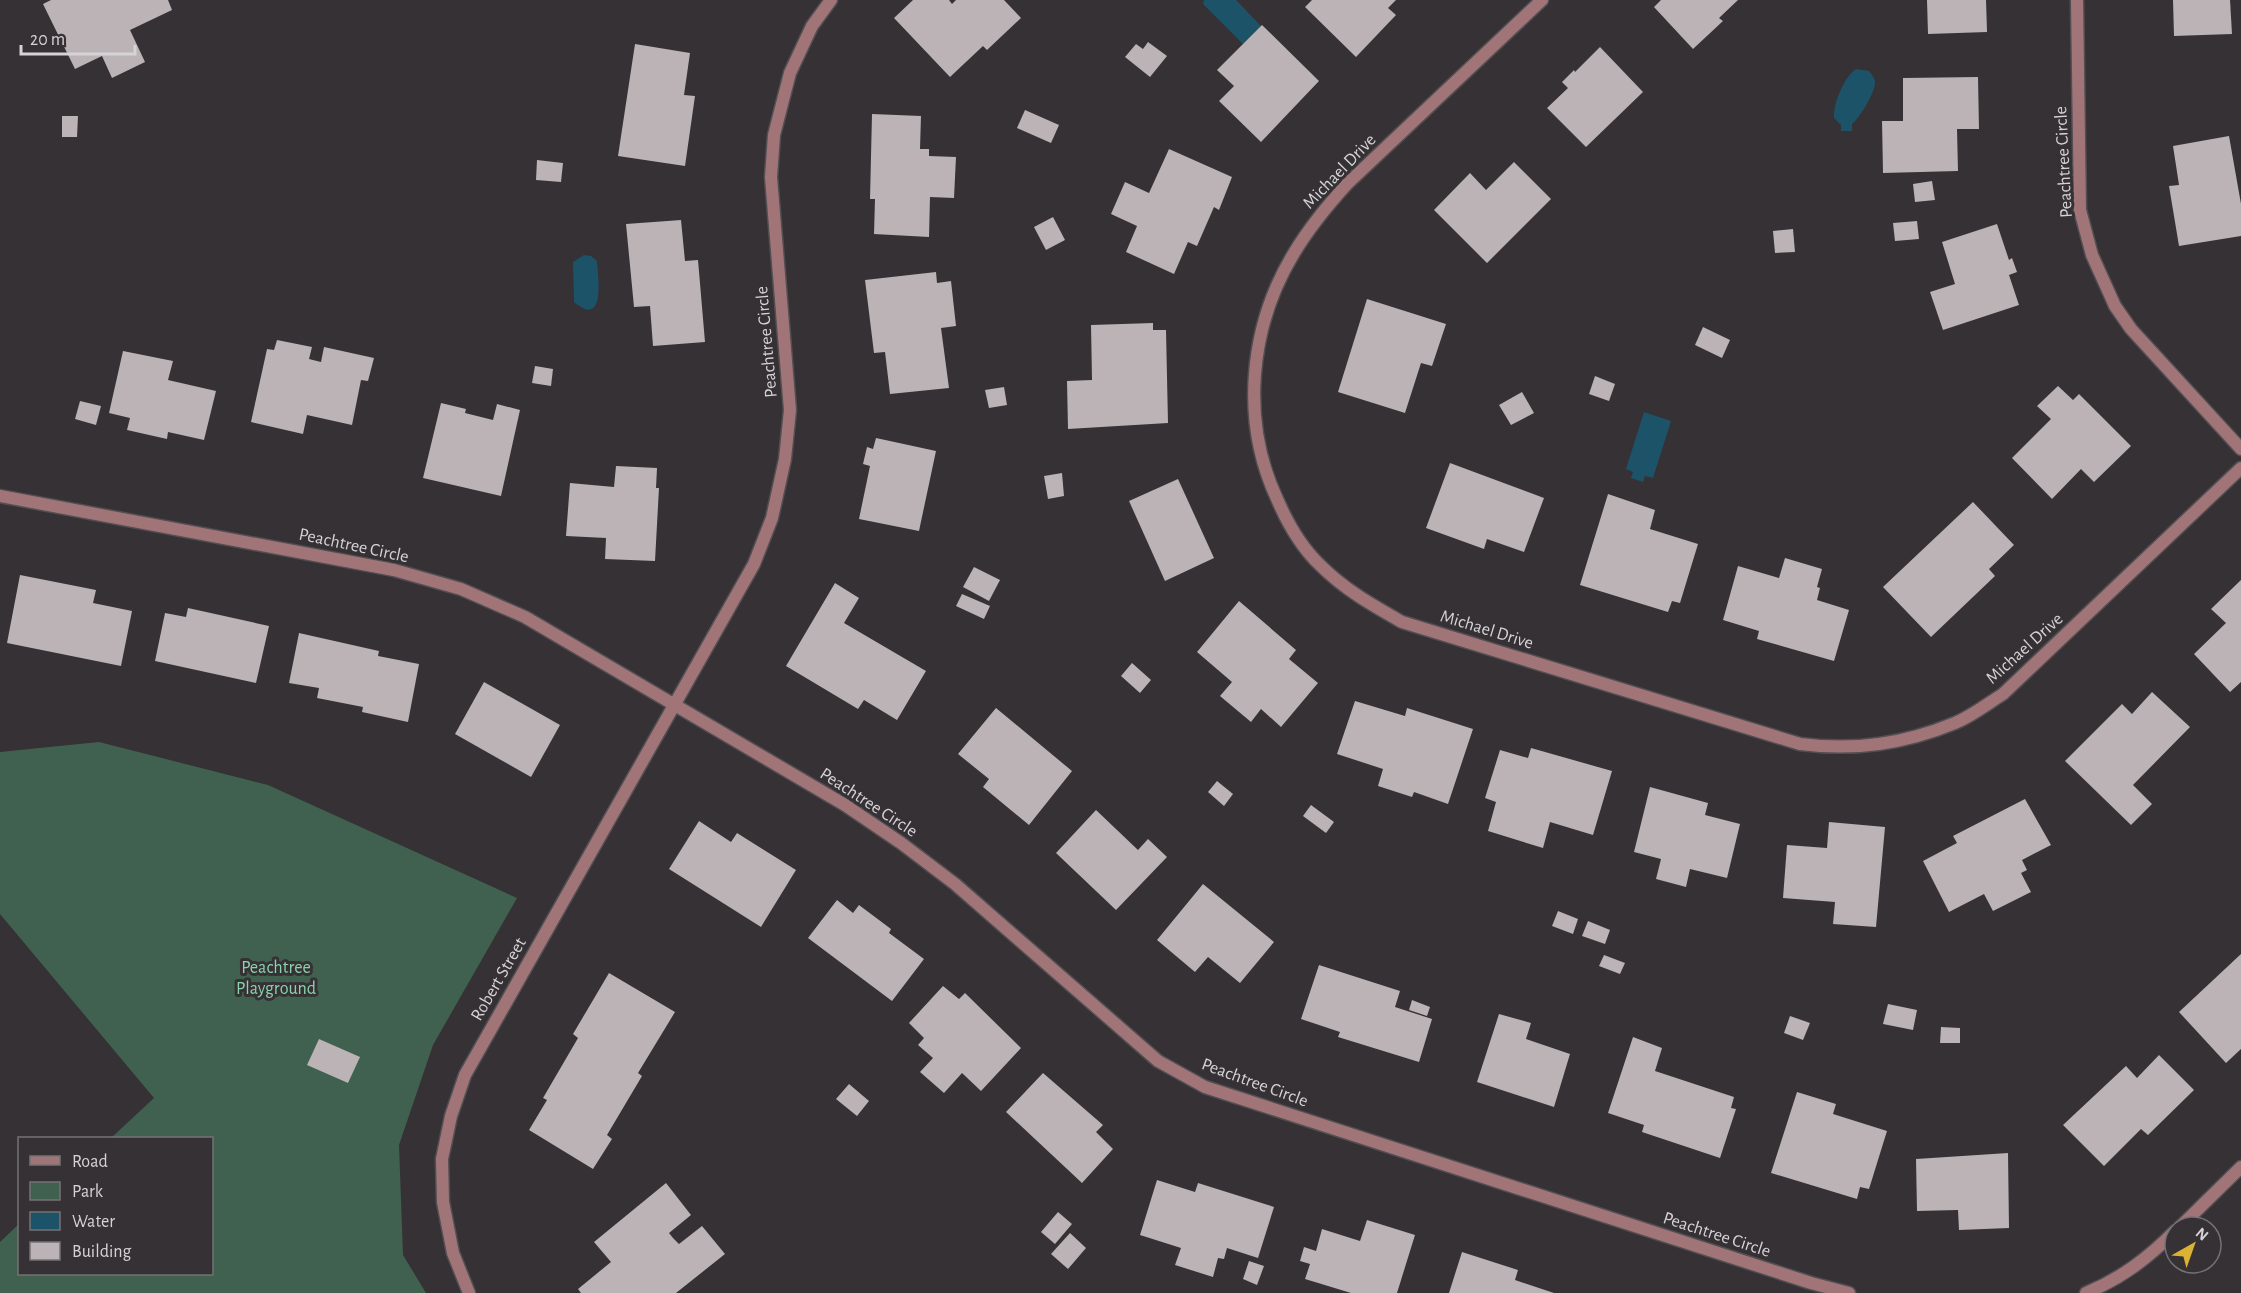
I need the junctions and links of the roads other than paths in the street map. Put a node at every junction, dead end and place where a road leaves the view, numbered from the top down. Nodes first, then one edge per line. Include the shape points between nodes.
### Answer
1 (831, 0) edge
2 (1542, 0) edge
3 (2077, 0) edge
4 (2241, 449) edge
5 (2241, 468) edge
6 (0, 496) edge
7 (675, 705) junction
8 (2241, 1167) edge
9 (2192, 1215) edge
10 (2163, 1243) edge
11 (469, 1293) edge
12 (1849, 1293) edge
13 (2086, 1293) edge

1 - 7 street, Peachtree Circle via 812,26 790,73 774,135 771,177 790,410 785,459 772,518 754,564
2 - 5 street, Michael Drive via 1347,184 1293,254 1270,304 1255,359 1253,410 1260,452 1288,523 1319,564 1358,598 1402,622 1800,744 1863,747 1907,741 1957,722 2003,694
3 - 4 street, Peachtree Circle via 2080,210 2092,255 2115,306 2131,329
6 - 7 street, Peachtree Circle via 394,570 461,589 525,617
7 - 11 street, Robert Street via 465,1075 454,1105 442,1159 443,1202 453,1253
7 - 12 street, Peachtree Circle via 845,805 901,843 955,884 1158,1061 1205,1087
8 - 9 street
10 - 13 street via 2107,1284

